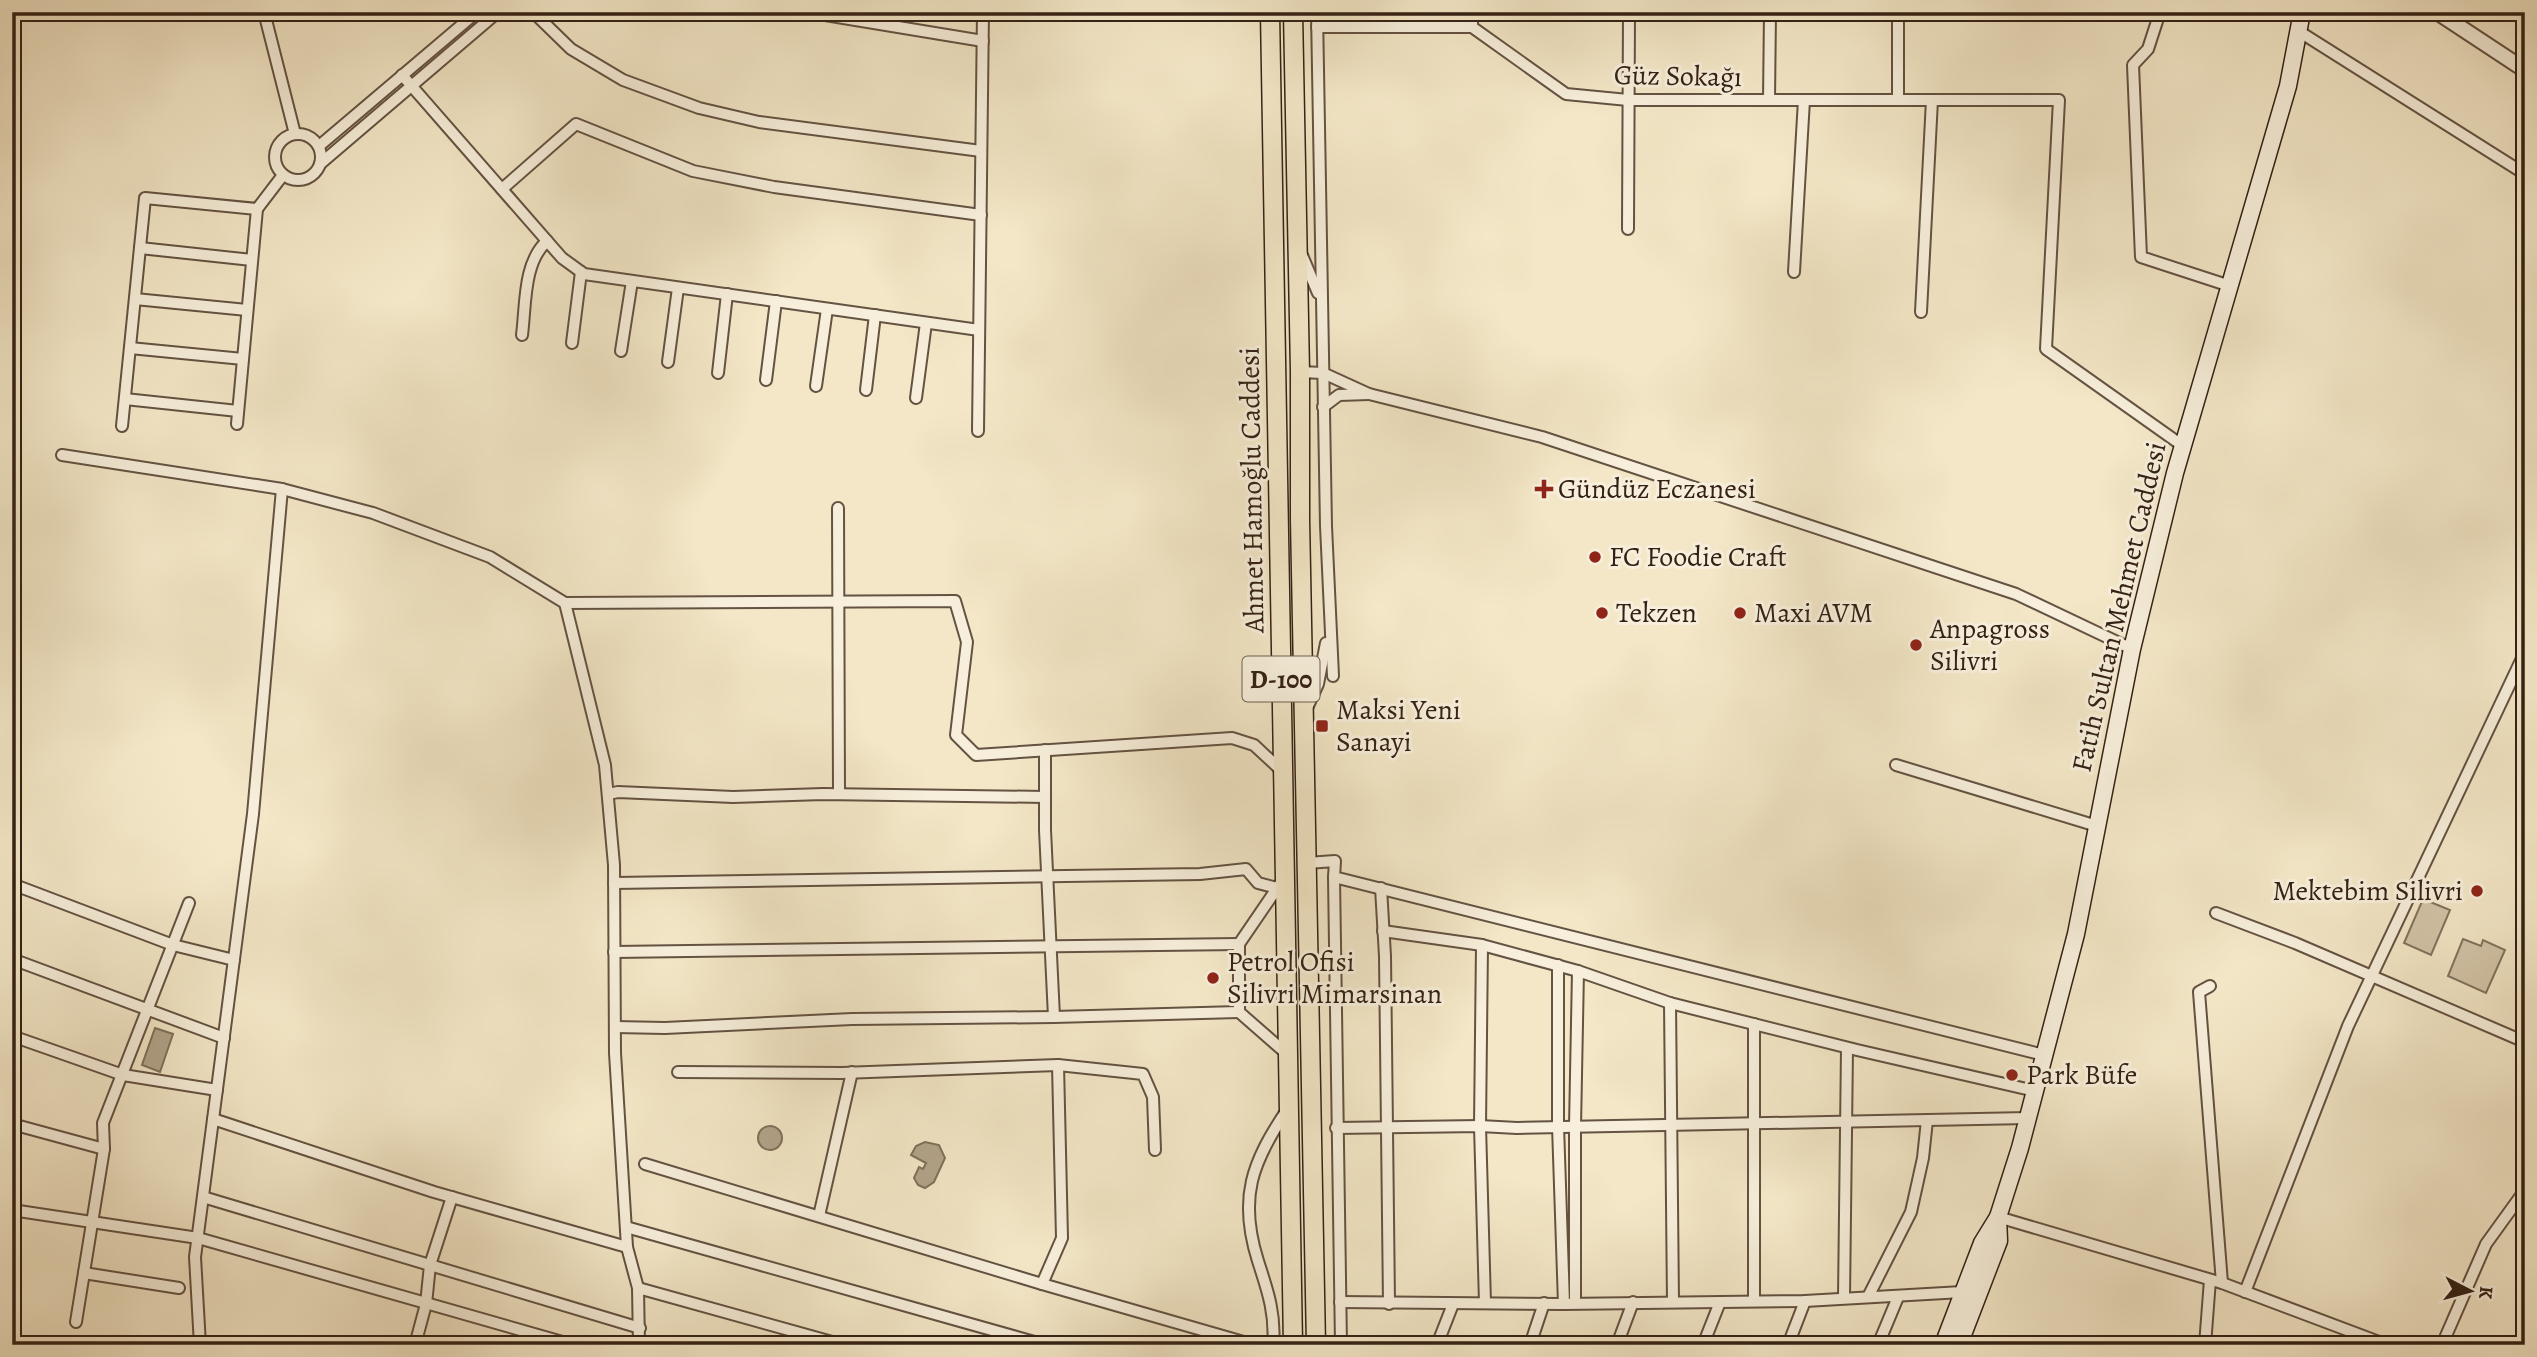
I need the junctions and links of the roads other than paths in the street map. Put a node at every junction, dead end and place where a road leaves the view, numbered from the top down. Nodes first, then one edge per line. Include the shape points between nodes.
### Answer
1 (477, 12) edge
2 (499, 12) edge
3 (533, 12) edge
4 (807, 12) edge
5 (983, 12) edge
6 (1270, 12) edge
7 (1293, 12) edge
8 (1317, 12) edge
9 (1472, 12) edge
10 (1629, 12) edge
11 (1770, 12) edge
12 (1898, 12) edge
13 (2160, 12) edge
14 (2302, 12) edge
15 (2437, 12) edge
16 (266, 13) edge
17 (1317, 27) junction
18 (1472, 27) junction
19 (2300, 32) junction
20 (982, 40) junction
21 (2525, 70) edge
22 (402, 75) junction
23 (411, 85) junction
24 (1628, 100) junction
25 (1769, 100) junction
26 (1804, 100) junction
27 (1898, 100) junction
28 (1932, 100) junction
29 (295, 134) junction
30 (319, 146) junction
31 (981, 151) junction
32 (320, 164) junction
33 (2525, 174) edge
34 (283, 175) junction
35 (502, 189) junction
36 (257, 209) junction
37 (981, 215) junction
38 (1629, 229) dead end
39 (547, 241) junction
40 (1296, 243) junction
41 (140, 248) junction
42 (252, 260) junction
43 (582, 272) junction
44 (1794, 272) dead end
45 (632, 281) junction
46 (2230, 286) junction
47 (678, 288) junction
48 (727, 295) junction
49 (135, 299) junction
50 (1321, 299) junction
51 (776, 301) junction
52 (827, 309) junction
53 (247, 310) junction
54 (1921, 312) dead end
55 (875, 315) junction
56 (926, 323) junction
57 (979, 330) junction
58 (522, 335) dead end
59 (572, 343) dead end
60 (130, 348) junction
61 (621, 351) dead end
62 (243, 359) junction
63 (668, 362) dead end
64 (1300, 372) junction
65 (718, 373) dead end
66 (1323, 373) junction
67 (766, 380) dead end
68 (816, 386) dead end
69 (866, 390) dead end
70 (1369, 394) junction
71 (916, 398) dead end
72 (125, 399) junction
73 (1323, 407) junction
74 (238, 411) junction
75 (237, 424) dead end
76 (122, 426) dead end
77 (978, 431) dead end
78 (2183, 446) junction
79 (62, 455) dead end
80 (282, 489) junction
81 (838, 508) dead end
82 (1328, 601) junction
83 (839, 602) junction
84 (565, 603) junction
85 (2133, 649) junction
86 (2525, 652) edge
87 (1333, 676) dead end
88 (1303, 717) junction
89 (1045, 750) junction
90 (1896, 765) dead end
91 (1282, 771) junction
92 (608, 794) junction
93 (839, 794) junction
94 (1045, 797) junction
95 (2097, 826) junction
96 (1307, 863) junction
97 (1048, 876) junction
98 (1334, 877) junction
99 (614, 883) junction
100 (1281, 883) junction
101 (12, 884) edge
102 (1381, 888) junction
103 (188, 903) dead end
104 (2216, 913) dead end
105 (1383, 931) junction
106 (1239, 944) junction
107 (173, 945) junction
108 (1482, 945) junction
109 (1052, 946) junction
110 (614, 952) junction
111 (12, 959) edge
112 (234, 960) junction
113 (1558, 965) junction
114 (1578, 971) junction
115 (2372, 978) junction
116 (2210, 986) dead end
117 (1670, 1003) junction
118 (148, 1010) junction
119 (1239, 1012) junction
120 (1054, 1017) junction
121 (1754, 1024) junction
122 (615, 1027) junction
123 (12, 1036) edge
124 (224, 1038) junction
125 (2525, 1042) edge
126 (1847, 1048) junction
127 (1287, 1054) junction
128 (2045, 1055) junction
129 (1058, 1065) junction
130 (678, 1072) dead end
131 (852, 1072) junction
132 (123, 1075) junction
133 (217, 1090) junction
134 (2035, 1091) junction
135 (1289, 1107) junction
136 (2028, 1118) junction
137 (214, 1119) junction
138 (1927, 1120) junction
139 (1847, 1122) junction
140 (1753, 1124) junction
141 (12, 1125) edge
142 (1671, 1125) junction
143 (1386, 1126) junction
144 (1480, 1126) junction
145 (1558, 1126) junction
146 (1575, 1127) junction
147 (1336, 1128) junction
148 (104, 1149) junction
149 (1155, 1150) dead end
150 (645, 1164) dead end
151 (2525, 1190) edge
152 (203, 1197) junction
153 (452, 1197) junction
154 (12, 1210) edge
155 (819, 1216) junction
156 (1998, 1217) junction
157 (92, 1222) junction
158 (626, 1227) junction
159 (198, 1238) junction
160 (627, 1247) junction
161 (430, 1265) junction
162 (84, 1273) junction
163 (2210, 1280) junction
164 (2222, 1283) junction
165 (1042, 1284) junction
166 (179, 1288) dead end
167 (638, 1288) junction
168 (1292, 1288) junction
169 (2245, 1292) junction
170 (1970, 1295) junction
171 (1868, 1297) junction
172 (1898, 1297) junction
173 (1844, 1298) junction
174 (1754, 1301) junction
175 (1805, 1301) junction
176 (1340, 1302) junction
177 (1633, 1302) junction
178 (1673, 1302) junction
179 (1720, 1302) junction
180 (1485, 1303) junction
181 (1544, 1303) junction
182 (1569, 1303) junction
183 (426, 1304) junction
184 (1389, 1304) junction
185 (1453, 1304) junction
186 (76, 1322) dead end
187 (640, 1328) junction
188 (1030, 1343) edge
189 (200, 1345) edge
190 (415, 1345) edge
191 (573, 1345) edge
192 (639, 1345) edge
193 (844, 1345) edge
194 (1045, 1345) edge
195 (1254, 1345) edge
196 (1273, 1345) edge
197 (1287, 1345) edge
198 (1293, 1345) edge
199 (1319, 1345) edge
200 (1341, 1345) edge
201 (1437, 1345) edge
202 (1530, 1345) edge
203 (1617, 1345) edge
204 (1703, 1345) edge
205 (1788, 1345) edge
206 (1878, 1345) edge
207 (1943, 1345) edge
208 (1959, 1345) edge
209 (2205, 1345) edge
210 (2386, 1345) edge
211 (2442, 1345) edge

1 - 22 street
2 - 23 street
3 - 31 street via 571,49 623,80 699,108 759,122
4 - 20 street
5 - 20 street
6 - 91 highway, Ahmet Hamoğlu Caddesi / D-100
7 - 40 highway, Ahmet Hamoğlu Caddesi / D-100
8 - 17 street
9 - 18 street
10 - 24 street
11 - 25 street
12 - 27 street
13 - 46 street via 2148,49 2133,65 2141,257
14 - 19 main road, Fatih Sultan Mehmet Caddesi
15 - 21 street
16 - 29 street
17 - 18 street
17 - 50 street
18 - 24 street, Güz Sokağı via 1566,94
19 - 33 street
19 - 46 main road, Fatih Sultan Mehmet Caddesi
20 - 31 street
22 - 23 street
22 - 30 street
23 - 32 street
23 - 35 street
24 - 25 street, Güz Sokağı
24 - 38 street
25 - 26 street, Güz Sokağı
26 - 27 street, Güz Sokağı
26 - 44 street
27 - 28 street, Güz Sokağı
28 - 54 street
28 - 78 street, Güz Sokağı via 2059,100 2046,349
29 - 30 street via 307,135
29 - 34 street via 287,136 276,151
30 - 32 street
31 - 37 street
32 - 34 street via 314,173 299,180
34 - 36 street
35 - 37 street via 576,124 693,171 774,187
35 - 39 street
36 - 41 street via 145,198
36 - 42 street
37 - 57 street
39 - 43 street
39 - 58 street via 532,261
40 - 50 street
40 - 64 highway, Ahmet Hamoğlu Caddesi / D-100
41 - 42 street
41 - 49 street
42 - 53 street
43 - 45 street
43 - 59 street
45 - 47 street
45 - 61 street
46 - 78 main road, Fatih Sultan Mehmet Caddesi
47 - 48 street
47 - 63 street
48 - 51 street
48 - 65 street
49 - 53 street
49 - 60 street
50 - 66 street
51 - 52 street
51 - 67 street
52 - 55 street
52 - 68 street
53 - 62 street
55 - 56 street
55 - 69 street
56 - 57 street
56 - 71 street
57 - 77 street
60 - 62 street
60 - 72 street
62 - 74 street
64 - 66 street
64 - 88 highway, Ahmet Hamoğlu Caddesi / D-100
66 - 70 street
66 - 73 street
70 - 73 street via 1339,395
70 - 85 street via 1542,437 2003,590
72 - 74 street
72 - 76 street
73 - 82 street
74 - 75 street
78 - 85 main road, Fatih Sultan Mehmet Caddesi
79 - 80 street
80 - 84 street via 373,513 491,557
80 - 112 street via 253,814
81 - 83 street
82 - 87 street
82 - 88 street via 1325,657
83 - 84 street
83 - 89 street via 955,601 967,642 956,734 976,755
83 - 93 street
84 - 92 street
85 - 95 main road, Fatih Sultan Mehmet Caddesi
86 - 115 street
88 - 96 highway, Ahmet Hamoğlu Caddesi / D-100
89 - 91 street via 1232,738 1254,745
89 - 94 street
90 - 95 street
91 - 100 highway, Ahmet Hamoğlu Caddesi / D-100
92 - 93 street
92 - 99 street
93 - 94 street
94 - 97 street
95 - 128 main road, Fatih Sultan Mehmet Caddesi
96 - 98 street via 1335,861
96 - 199 highway, Ahmet Hamoğlu Caddesi / D-100
97 - 99 street
97 - 100 street via 1247,869 1258,883
97 - 109 street
98 - 102 street
98 - 147 street
99 - 110 street
100 - 106 street
100 - 127 highway, Ahmet Hamoğlu Caddesi / D-100
101 - 107 street
102 - 105 street
102 - 128 street
103 - 107 street
104 - 115 street
105 - 108 street
105 - 143 street
106 - 109 street
106 - 119 street
107 - 112 street
107 - 118 street
108 - 113 street
108 - 144 street
109 - 110 street
109 - 120 street
110 - 122 street
111 - 118 street
112 - 124 street
113 - 114 street
113 - 145 street
114 - 117 street
114 - 146 street
115 - 125 street
115 - 169 street via 2348,1026
116 - 164 street via 2199,992
117 - 121 street
117 - 142 street
118 - 124 street
118 - 132 street
119 - 120 street
119 - 127 street
120 - 122 street
121 - 126 street
121 - 140 street
122 - 158 street
123 - 132 street
124 - 133 street
126 - 134 street
126 - 139 street
127 - 135 highway, Ahmet Hamoğlu Caddesi / D-100
128 - 134 main road, Fatih Sultan Mehmet Caddesi
129 - 131 street
129 - 149 street via 1143,1073 1153,1097
129 - 165 street via 1062,1238
130 - 131 street
131 - 155 street
132 - 133 street
132 - 148 street via 103,1123
133 - 137 street
134 - 136 main road, Fatih Sultan Mehmet Caddesi
135 - 168 highway, Ahmet Hamoğlu Caddesi / D-100
135 - 196 street via 1258,1157 1249,1203 1252,1242 1272,1309
136 - 138 street
136 - 156 main road, Fatih Sultan Mehmet Caddesi
137 - 152 street
137 - 153 street
138 - 139 street
138 - 171 street via 1912,1212
139 - 140 street
139 - 173 street
140 - 142 street
140 - 174 street
141 - 148 street
142 - 146 street
142 - 178 street
143 - 144 street
143 - 147 street
143 - 184 street
144 - 145 street
144 - 180 street
145 - 146 street
145 - 182 street
146 - 182 street
147 - 176 street
148 - 157 street
150 - 155 street
151 - 211 street via 2486,1244
152 - 159 street
152 - 161 street
153 - 160 street
153 - 161 street
154 - 157 street
155 - 165 street
156 - 163 street
156 - 170 main road, Fatih Sultan Mehmet Caddesi via 1982,1243
157 - 159 street
157 - 162 street
158 - 160 street
158 - 188 street
159 - 183 street
159 - 189 street
160 - 167 street
161 - 183 street
161 - 187 street
162 - 166 street
162 - 186 street
163 - 164 street
163 - 209 street
164 - 169 street
165 - 195 street
167 - 187 street
167 - 193 street
168 - 197 highway
168 - 198 highway, Ahmet Hamoğlu Caddesi / D-100
169 - 210 street
170 - 172 street
170 - 207 main road, Fatih Sultan Mehmet Caddesi
170 - 208 main road, Fatih Sultan Mehmet Caddesi
171 - 172 street
171 - 173 street
172 - 206 street
173 - 175 street
174 - 175 street
174 - 179 street
175 - 205 street
176 - 184 street
176 - 200 street
177 - 178 street
177 - 182 street
177 - 203 street
178 - 179 street
179 - 204 street
180 - 181 street
180 - 185 street
181 - 182 street
181 - 202 street
183 - 190 street
183 - 191 street
184 - 185 street
185 - 201 street
187 - 192 street
188 - 194 street

